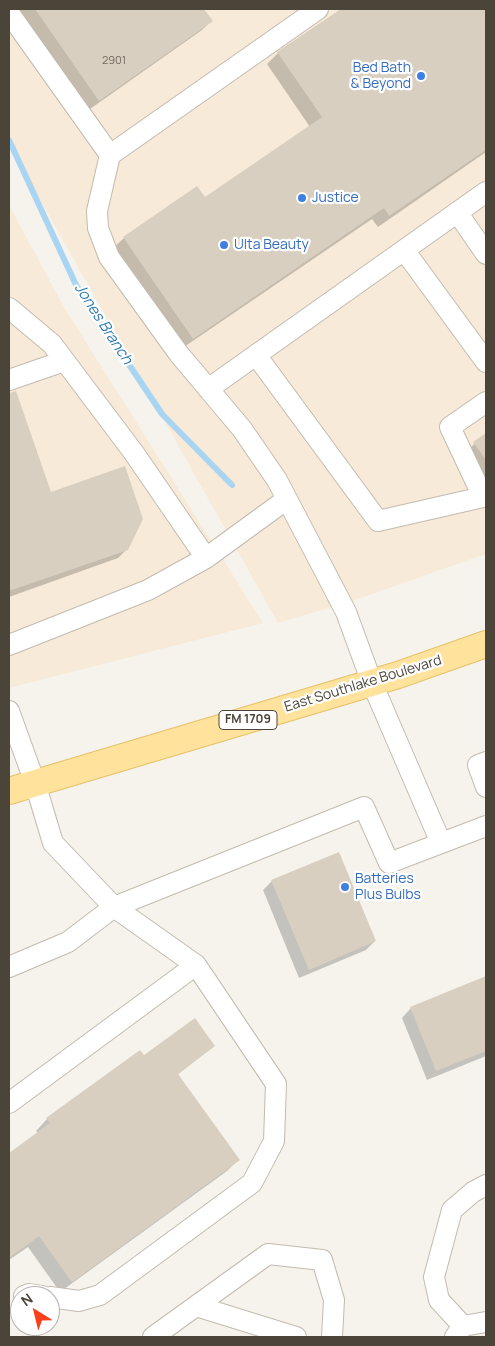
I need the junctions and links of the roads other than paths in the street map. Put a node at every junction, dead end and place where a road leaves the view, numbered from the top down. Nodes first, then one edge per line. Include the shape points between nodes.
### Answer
1 (318, 9) edge
2 (9, 13) edge
3 (110, 155) junction
4 (486, 192) edge
5 (458, 212) junction
6 (404, 250) junction
7 (486, 254) edge
8 (9, 308) edge
9 (256, 354) junction
10 (64, 361) junction
11 (486, 362) edge
12 (9, 380) edge
13 (208, 389) junction
14 (486, 402) edge
15 (288, 499) junction
16 (206, 558) junction
17 (486, 644) edge
18 (9, 645) edge
19 (372, 683) junction
20 (9, 711) edge
21 (486, 762) edge
22 (35, 783) junction
23 (486, 787) edge
24 (9, 791) edge
25 (486, 826) edge
26 (442, 843) junction
27 (114, 907) junction
28 (196, 965) junction
29 (9, 967) edge
30 (9, 1102) edge
31 (486, 1185) edge
32 (60, 1298) edge
33 (196, 1306) junction
34 (486, 1322) edge
35 (459, 1332) edge
36 (153, 1337) edge
37 (296, 1337) edge
38 (332, 1337) edge

1 - 3 lane
2 - 3 lane
3 - 13 lane via 97,211 102,242 109,257
4 - 5 lane
5 - 6 lane
5 - 7 lane
6 - 9 lane
6 - 11 lane
8 - 10 lane via 52,344
9 - 13 lane
9 - 14 lane via 378,521 483,497 450,427
10 - 12 lane
10 - 16 lane via 134,453
13 - 15 lane via 228,410
15 - 16 lane
15 - 19 lane via 346,612
16 - 18 lane via 148,590
17 - 19 main road, East Southlake Boulevard / FM 1709
19 - 22 main road, East Southlake Boulevard / FM 1709
19 - 26 lane
20 - 22 lane
21 - 23 lane via 478,765
22 - 24 main road, East Southlake Boulevard / FM 1709
22 - 27 lane via 53,843
25 - 26 lane
26 - 27 lane via 389,863 364,807
27 - 28 lane
27 - 29 lane via 68,942
28 - 30 lane
28 - 32 lane via 276,1084 274,1141 252,1183 100,1295 79,1301
31 - 35 lane via 452,1210 434,1277 439,1300
33 - 36 lane
33 - 37 lane
33 - 38 lane via 268,1254 322,1260 334,1300
34 - 35 lane

